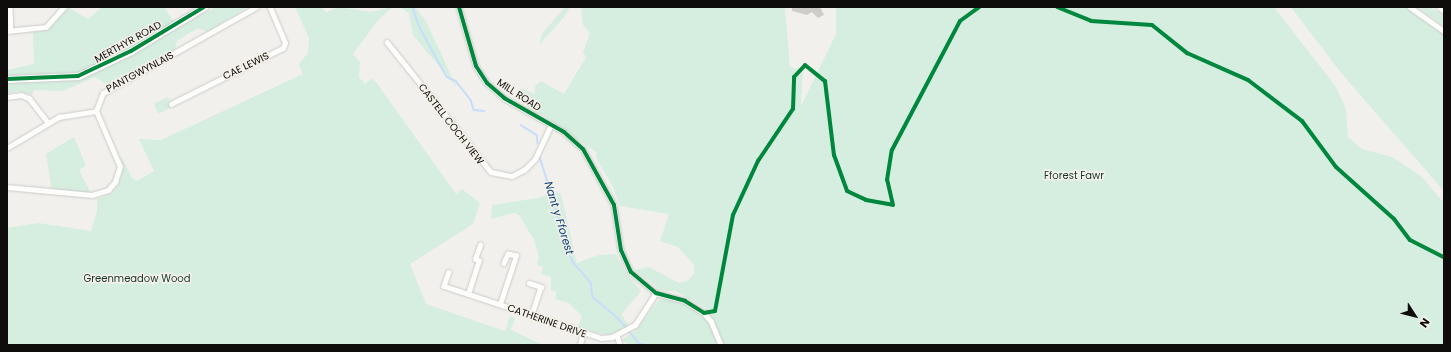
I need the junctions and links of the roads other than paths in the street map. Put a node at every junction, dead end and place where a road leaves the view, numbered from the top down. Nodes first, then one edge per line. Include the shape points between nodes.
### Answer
1 (10, 7) edge
2 (64, 7) edge
3 (204, 7) edge
4 (256, 7) edge
5 (270, 7) edge
6 (460, 7) edge
7 (1410, 7) edge
8 (1441, 7) edge
9 (1444, 8) edge
10 (9, 30) edge
11 (1444, 31) edge
12 (387, 42) dead end
13 (7, 79) edge
14 (7, 97) edge
15 (171, 104) dead end
16 (96, 111) junction
17 (48, 122) junction
18 (551, 125) junction
19 (7, 148) edge
20 (7, 187) edge
21 (480, 245) dead end
22 (504, 263) dead end
23 (449, 272) dead end
24 (529, 283) dead end
25 (656, 293) junction
26 (468, 294) junction
27 (500, 304) junction
28 (532, 315) junction
29 (584, 333) junction
30 (617, 335) junction
31 (580, 345) edge
32 (620, 345) edge
33 (722, 345) edge

1 - 10 street
2 - 10 street via 46,27
3 - 13 main road, MERTHYR ROAD via 131,51 78,76
4 - 16 street, PANTGWYNLAIS via 108,88 100,98
5 - 15 street, CAE LEWIS via 285,43 283,48
6 - 18 street, MILL ROAD via 476,66 487,84 504,98
7 - 11 street
8 - 9 highway
12 - 18 street, CASTELL COCH VIEW via 491,172 512,176 524,170 535,159
14 - 17 street via 29,98
16 - 17 street via 71,114
16 - 20 street via 119,162 115,182 108,190 92,195
17 - 19 street
18 - 25 street, MILL ROAD via 583,149 612,201 621,250 631,272
21 - 26 street via 475,259 479,261
22 - 27 street via 508,254 516,256
23 - 26 street, CATHERINE DRIVE via 444,286
24 - 28 street via 541,288
25 - 30 street, CATHERINE DRIVE via 627,330
25 - 33 street via 685,301 704,312
26 - 27 street, CATHERINE DRIVE
27 - 28 street, CATHERINE DRIVE
28 - 29 street, CATHERINE DRIVE
29 - 30 street, CATHERINE DRIVE via 606,339
29 - 31 street
30 - 32 street

